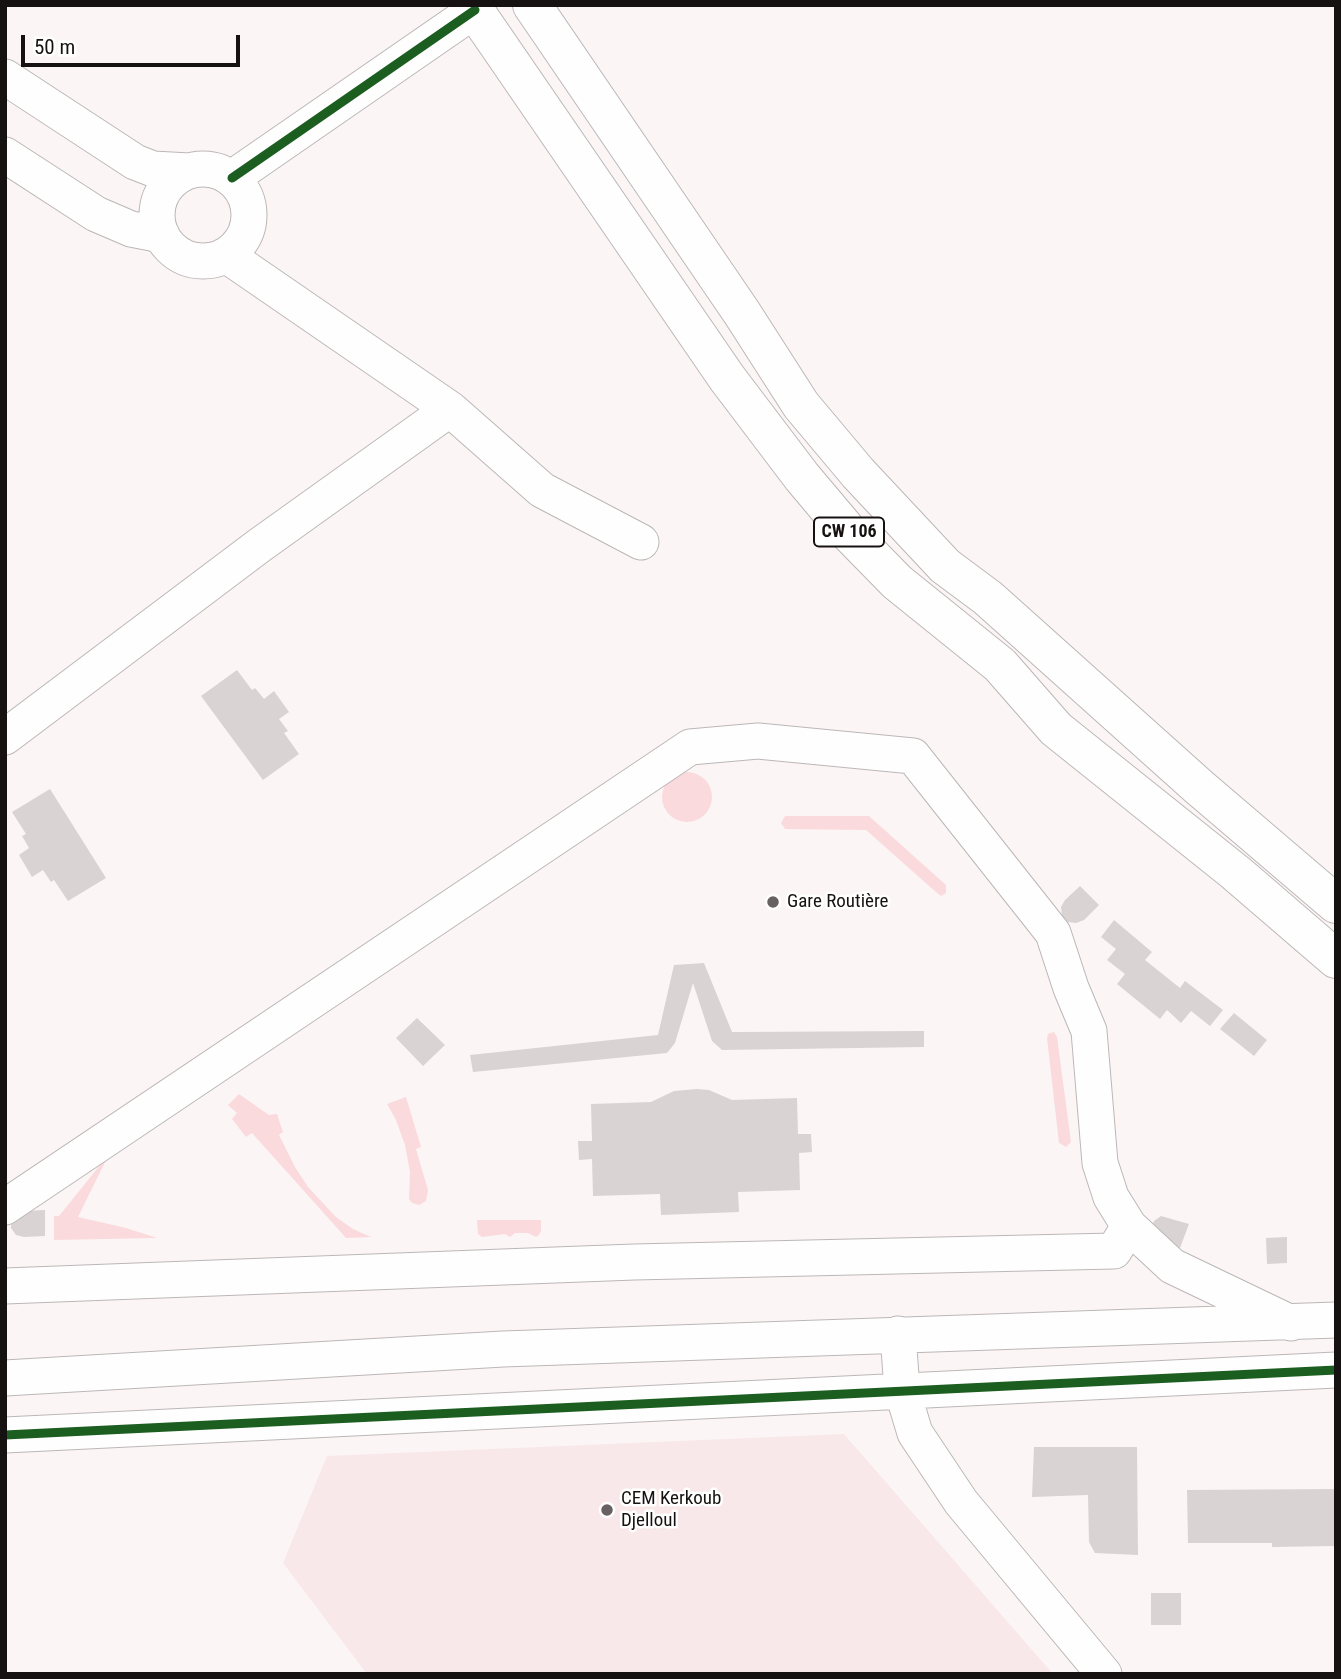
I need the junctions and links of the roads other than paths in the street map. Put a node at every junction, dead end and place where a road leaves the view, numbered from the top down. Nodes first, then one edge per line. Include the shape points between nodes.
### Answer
1 (532, 5) edge
2 (473, 8) edge
3 (5, 77) edge
4 (5, 155) edge
5 (189, 171) junction
6 (232, 178) junction
7 (162, 235) junction
8 (226, 255) junction
9 (450, 408) junction
10 (641, 542) dead end
11 (5, 737) edge
12 (1336, 904) edge
13 (1336, 959) edge
14 (5, 1207) edge
15 (1129, 1226) junction
16 (5, 1286) edge
17 (1336, 1320) edge
18 (1292, 1323) junction
19 (898, 1334) junction
20 (1336, 1370) edge
21 (5, 1378) edge
22 (902, 1390) junction
23 (5, 1435) edge
24 (1104, 1674) edge

1 - 12 highway, CW 106 via 801,405 858,473 945,566 988,598
2 - 6 street
2 - 13 highway, CW 106 via 727,378 850,534 906,590 1000,666 1056,729 1237,873
3 - 5 street via 135,162 153,169
4 - 7 street via 96,214 131,229
5 - 6 street via 204,168
5 - 7 street via 175,178 158,204
6 - 8 street via 248,203 250,218 238,246
7 - 8 street via 171,247 190,258 212,260
8 - 9 street
9 - 10 street via 542,490
9 - 11 street
14 - 15 street via 690,747 758,741 914,757 1053,933 1089,1031 1100,1163 1111,1197
15 - 16 street via 1114,1251 634,1262
15 - 18 street via 1172,1266
17 - 18 street
18 - 19 street
19 - 21 street via 503,1349
19 - 22 street
20 - 22 street
22 - 23 street
22 - 24 street via 915,1433 961,1503

